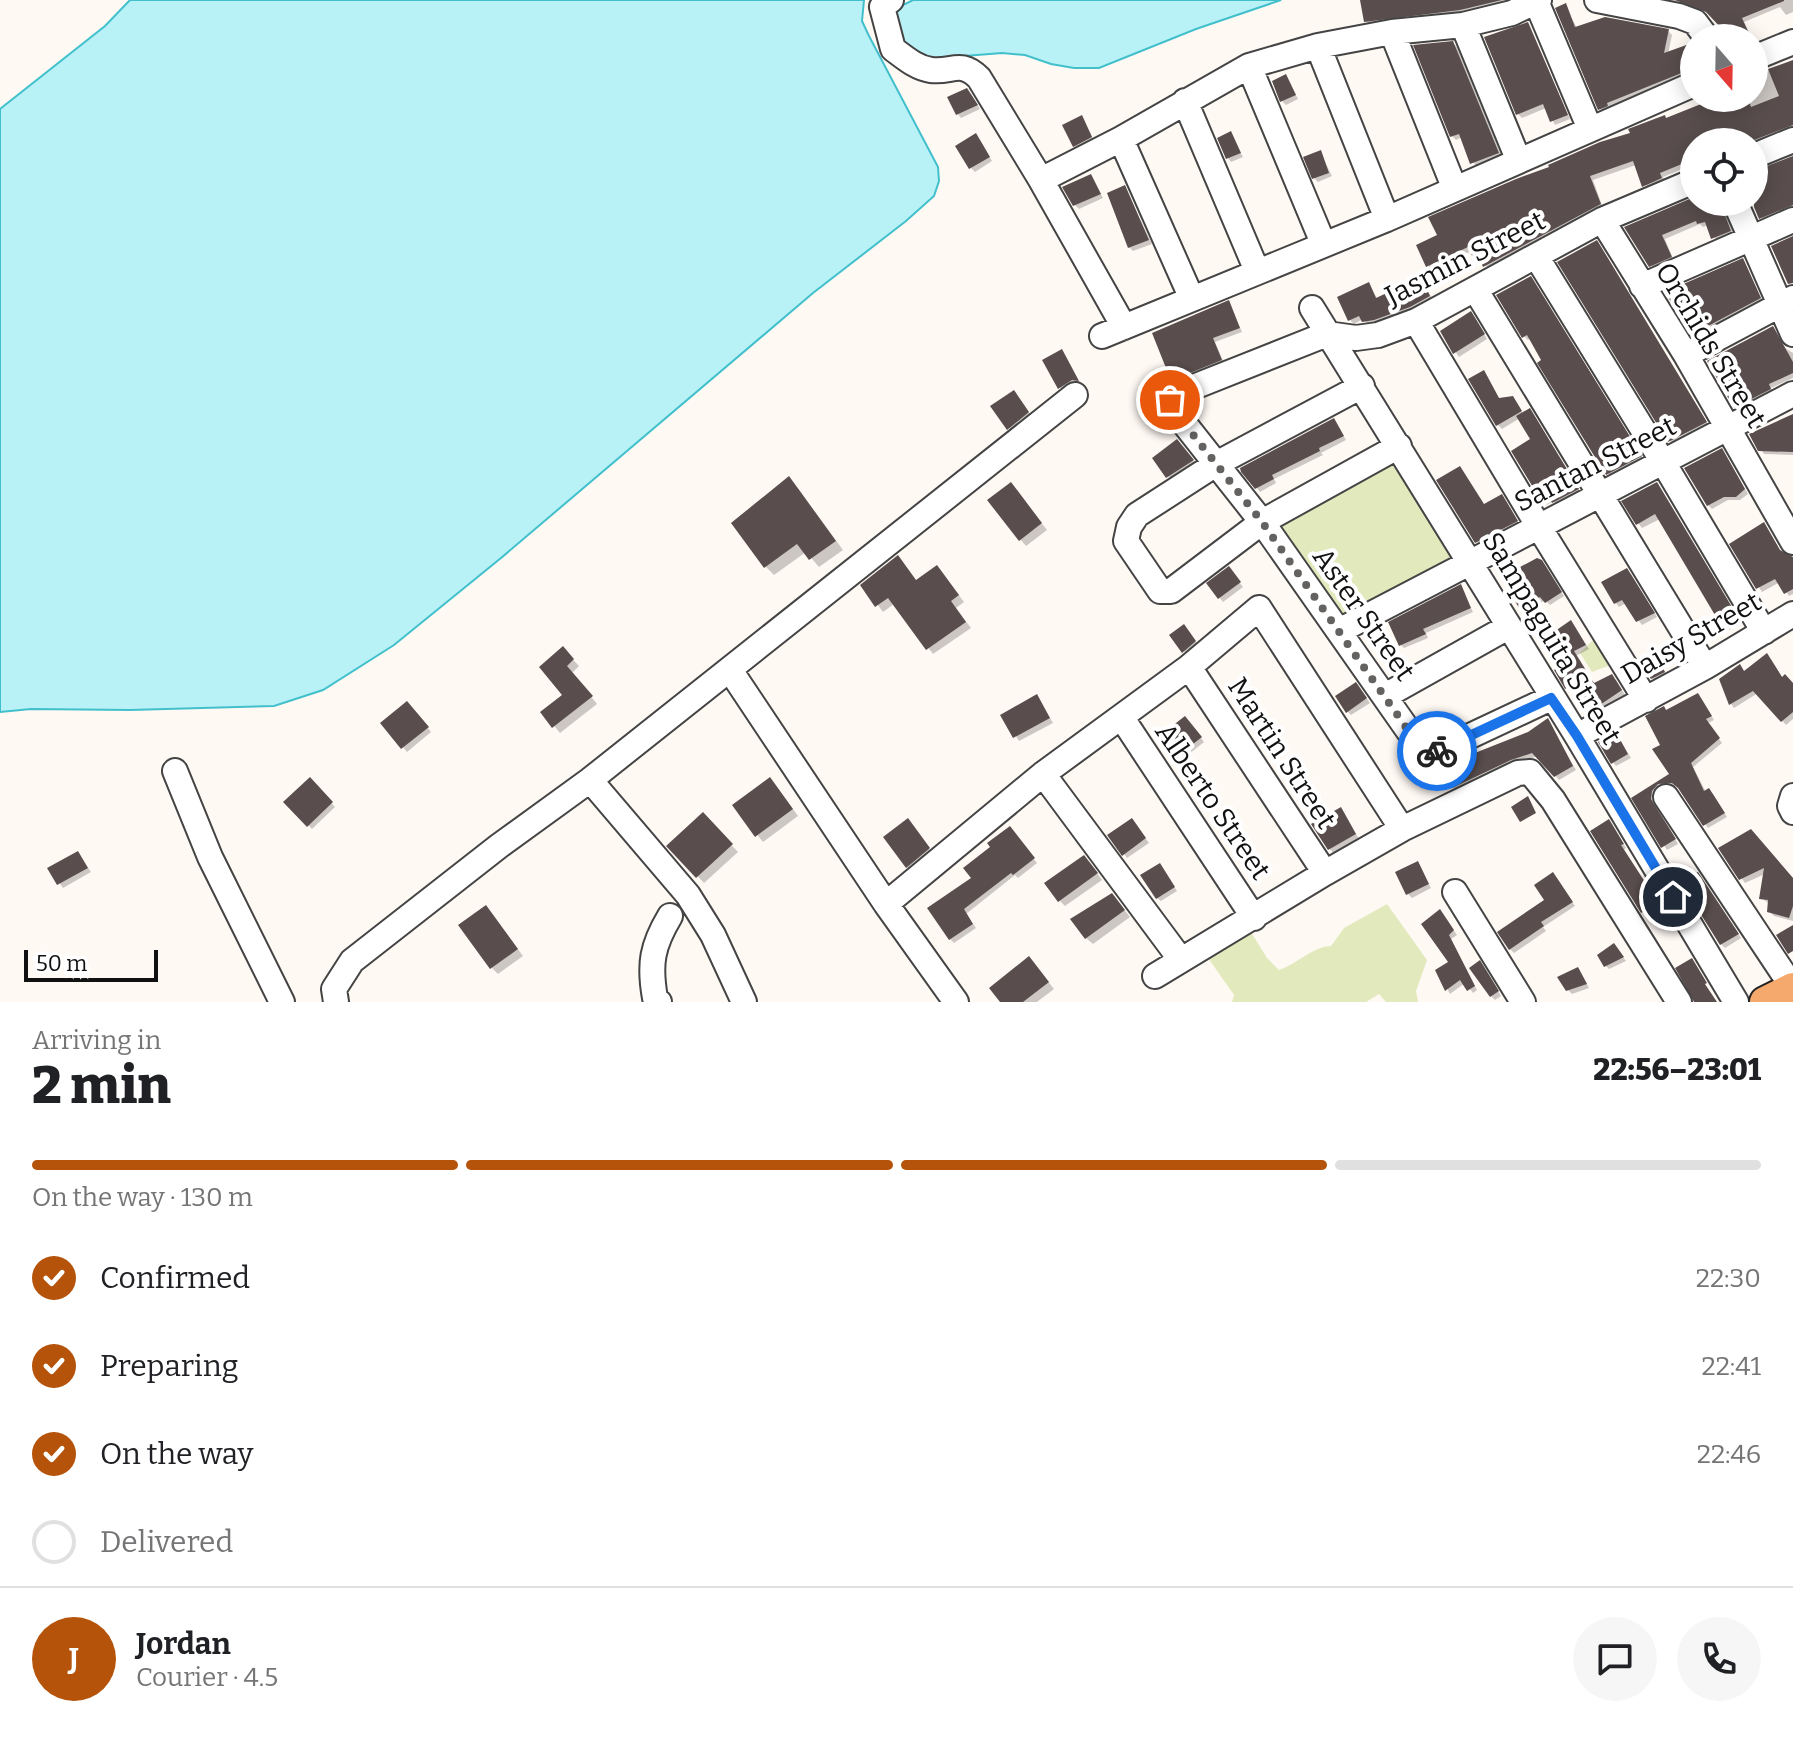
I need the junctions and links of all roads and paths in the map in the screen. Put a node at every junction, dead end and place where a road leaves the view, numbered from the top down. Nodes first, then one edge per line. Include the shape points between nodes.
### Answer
1 (891, 0) edge
2 (1597, 0) edge
3 (1537, 1) edge
4 (1696, 24) edge
5 (1463, 25) junction
6 (1392, 32) junction
7 (1793, 42) edge
8 (1318, 46) junction
9 (1768, 52) edge
10 (1249, 66) junction
11 (1680, 90) edge
12 (1185, 101) junction
13 (1590, 129) junction
14 (1121, 139) junction
15 (1793, 140) edge
16 (1768, 150) edge
17 (1518, 159) junction
18 (1041, 180) junction
19 (1454, 187) junction
20 (1680, 187) edge
21 (1741, 216) edge
22 (1387, 219) junction
23 (1602, 220) junction
24 (1793, 220) edge
25 (1750, 237) junction
26 (1323, 243) junction
27 (1536, 256) junction
28 (1257, 271) junction
29 (1642, 286) junction
30 (1475, 289) junction
31 (1192, 299) junction
32 (1786, 301) edge
33 (1312, 308) dead end
34 (1416, 321) junction
35 (1327, 334) junction
36 (1793, 334) edge
37 (1686, 355) junction
38 (1362, 386) junction
39 (1793, 394) edge
40 (1075, 395) dead end
41 (1170, 400) joint
42 (1728, 430) junction
43 (1399, 446) junction
44 (1663, 462) junction
45 (1216, 464) junction
46 (1598, 495) junction
47 (1262, 522) junction
48 (1539, 527) junction
49 (1793, 542) edge
50 (1470, 562) junction
51 (1793, 614) edge
52 (1508, 627) junction
53 (1339, 631) junction
54 (1764, 632) junction
55 (1189, 667) junction
56 (1705, 667) junction
57 (730, 670) junction
58 (1385, 696) junction
59 (1551, 698) junction
60 (1646, 700) junction
61 (1122, 718) junction
62 (1577, 736) junction
63 (175, 771) dead end
64 (1043, 774) junction
65 (590, 780) junction
66 (1793, 796) edge
67 (1666, 797) dead end
68 (1793, 812) edge
69 (1402, 829) junction
70 (1325, 873) junction
71 (1455, 892) dead end
72 (886, 904) junction
73 (670, 916) dead end
74 (1254, 918) junction
75 (1181, 960) junction
76 (1155, 976) dead end
77 (1793, 988) edge
78 (282, 1002) edge
79 (336, 1002) edge
80 (659, 1002) edge
81 (744, 1002) edge
82 (956, 1002) edge
83 (1523, 1002) edge
84 (1679, 1002) edge
85 (1736, 1002) edge
86 (1765, 1002) edge

1 - 18 street via 882,7 893,49 933,71 970,69
2 - 4 street
3 - 5 street
3 - 13 street
5 - 6 street
5 - 17 street
6 - 8 street
6 - 19 street
7 - 9 street
8 - 10 street
8 - 22 street
10 - 12 street
10 - 26 street
11 - 13 street
12 - 14 street
12 - 28 street
13 - 17 street
14 - 18 street
14 - 31 street
15 - 16 street
17 - 19 street
18 - 31 street via 1113,332
19 - 22 street
20 - 23 street, Jasmin Street
21 - 25 street
22 - 26 street
23 - 27 street, Jasmin Street
23 - 29 street, Orchids Street
24 - 25 street
25 - 29 street
25 - 32 street
26 - 28 street via 1288,269
27 - 30 street, Jasmin Street
27 - 44 street
28 - 31 street
29 - 37 street, Orchids Street
30 - 34 street, Jasmin Street
30 - 46 street
32 - 36 street
32 - 37 street
33 - 35 street, Sampaguita Street
34 - 35 street, Jasmin Street via 1378,335
34 - 48 street
35 - 38 street, Sampaguita Street
35 - 41 street, Jasmin Street
37 - 42 street, Orchids Street
38 - 43 street, Sampaguita Street
38 - 45 street
39 - 42 street, Santan Street
40 - 57 street
41 - 45 street, Aster Street
42 - 44 street, Santan Street
42 - 49 street, Orchids Street
43 - 47 street
43 - 50 street, Sampaguita Street
44 - 46 street, Santan Street
44 - 54 street
45 - 47 street, Aster Street
45 - 47 street via 1137,515 1129,527 1126,541 1151,581 1160,591 1171,591
46 - 48 street, Santan Street
46 - 56 street
47 - 53 street, Aster Street
48 - 50 street, Santan Street
48 - 60 street
50 - 52 street, Sampaguita Street
50 - 53 street, Santan Street
51 - 54 street, Daisy Street
52 - 58 street
52 - 59 street, Sampaguita Street
53 - 58 street, Aster Street
54 - 56 street, Daisy Street
55 - 61 street
55 - 69 street via 1259,608
55 - 70 street, Martin Street
56 - 60 street, Daisy Street
57 - 65 street
57 - 72 street
58 - 59 street, Aster Street via 1422,750 1434,753
59 - 62 street, Sampaguita Street
60 - 62 street, Daisy Street
61 - 64 street
61 - 74 street, Alberto Street
62 - 85 street, Sampaguita Street
63 - 78 street via 210,857
64 - 72 street
64 - 75 street
65 - 79 street via 352,961 334,989
65 - 81 street via 688,895
66 - 68 street
67 - 77 street
69 - 70 street
69 - 84 street via 1530,772 1553,800
70 - 74 street
71 - 83 street
72 - 82 street
73 - 80 street via 657,938 650,970
74 - 75 street
75 - 76 street
77 - 86 main road

